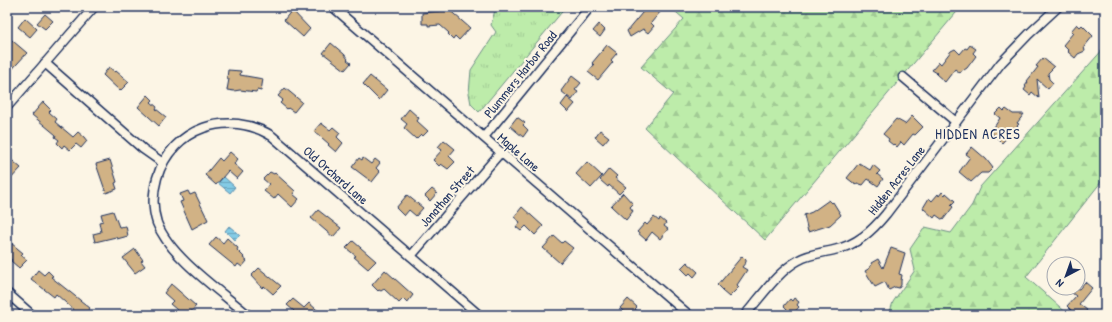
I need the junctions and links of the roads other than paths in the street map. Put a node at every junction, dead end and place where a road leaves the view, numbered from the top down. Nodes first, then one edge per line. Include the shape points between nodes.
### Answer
1 (94, 7) edge
2 (333, 7) edge
3 (590, 7) edge
4 (1058, 7) edge
5 (45, 63) junction
6 (903, 77) dead end
7 (7, 107) edge
8 (956, 122) junction
9 (484, 137) junction
10 (501, 152) junction
11 (163, 163) junction
12 (411, 256) junction
13 (7, 294) edge
14 (32, 315) edge
15 (248, 315) edge
16 (479, 315) edge
17 (689, 315) edge
18 (745, 315) edge

1 - 5 street
2 - 9 street, Maple Lane
3 - 9 street, Plummers Harbor Road
4 - 8 street, Hidden Acres Lane via 1001,63
5 - 7 street
5 - 11 street via 143,149
6 - 8 street
8 - 18 street, Hidden Acres Lane via 870,232 851,245 800,259 789,266
9 - 10 street, Maple Lane
10 - 12 street, Jonathan Street
10 - 17 street, Maple Lane
11 - 12 street, Old Orchard Lane via 179,142 204,128 228,123 258,129 282,144
11 - 15 street, Old Orchard Lane via 155,184 154,199 155,215 164,236 182,258
12 - 16 street, Old Orchard Lane
13 - 14 street

